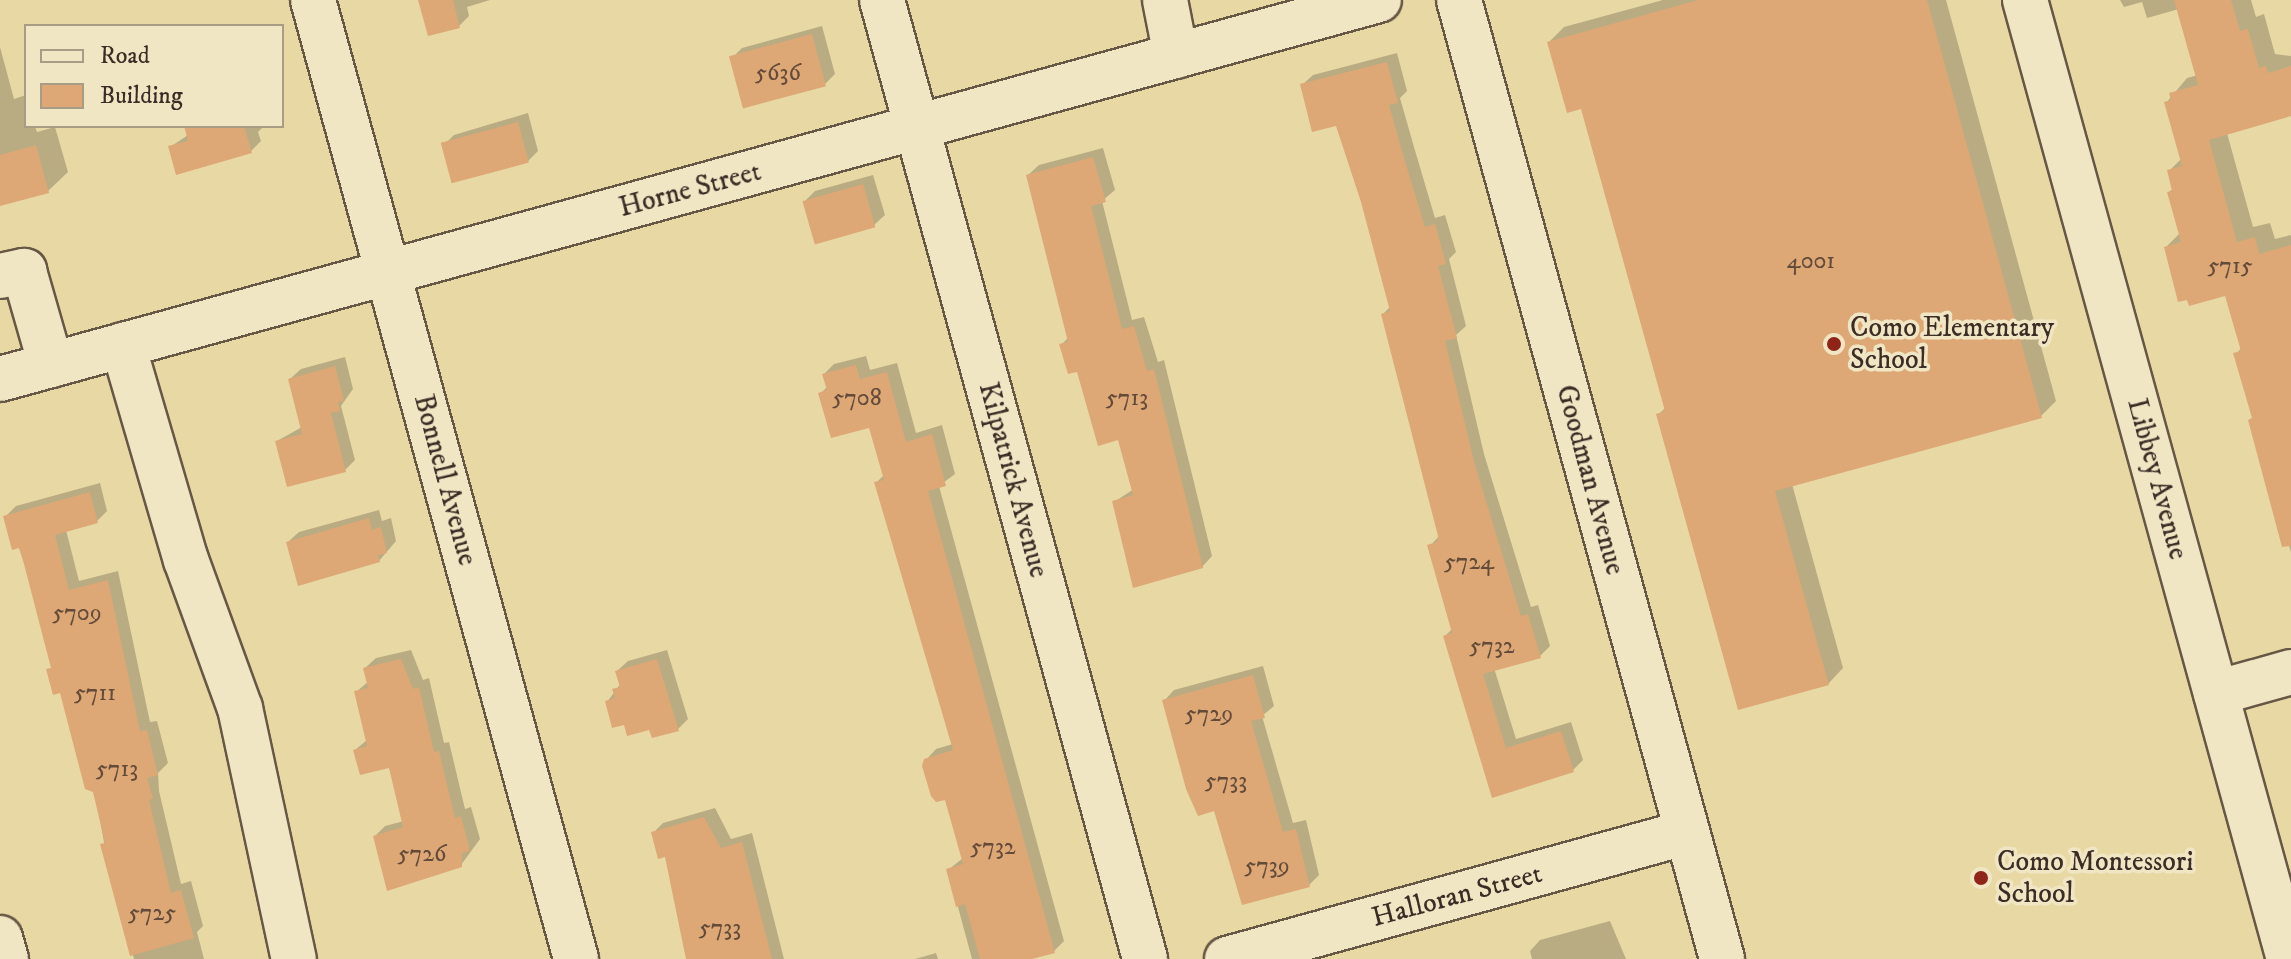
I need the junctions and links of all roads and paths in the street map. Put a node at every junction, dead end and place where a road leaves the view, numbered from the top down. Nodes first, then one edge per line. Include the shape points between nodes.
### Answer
1 (313, 0) edge
2 (882, 0) edge
3 (1165, 0) edge
4 (1379, 0) edge
5 (1459, 0) edge
6 (2025, 0) edge
7 (1176, 56) junction
8 (916, 127) junction
9 (388, 272) junction
10 (0, 276) edge
11 (123, 345) junction
12 (51, 365) junction
13 (0, 379) edge
14 (2291, 672) edge
15 (2216, 693) junction
16 (1687, 832) junction
17 (0, 938) edge
18 (6, 959) edge
19 (294, 959) edge
20 (576, 959) edge
21 (1145, 959) edge
22 (1227, 959) edge
23 (1722, 959) edge
24 (2289, 959) edge

1 - 9 street, Bonnell Avenue
2 - 8 street, Kilpatrick Avenue
3 - 7 street
4 - 7 street, Horne Street
5 - 16 street, Goodman Avenue
6 - 15 street, Libbey Avenue
7 - 8 street, Horne Street
8 - 9 street, Horne Street
8 - 21 street, Kilpatrick Avenue
9 - 11 street, Horne Street
9 - 20 street, Bonnell Avenue
10 - 12 street via 24,271
11 - 12 street, Horne Street
11 - 19 street via 186,560 240,708
12 - 13 street, Horne Street
14 - 15 street
15 - 24 street, Libbey Avenue
16 - 22 street, Halloran Street
16 - 23 street, Goodman Avenue
17 - 18 street

